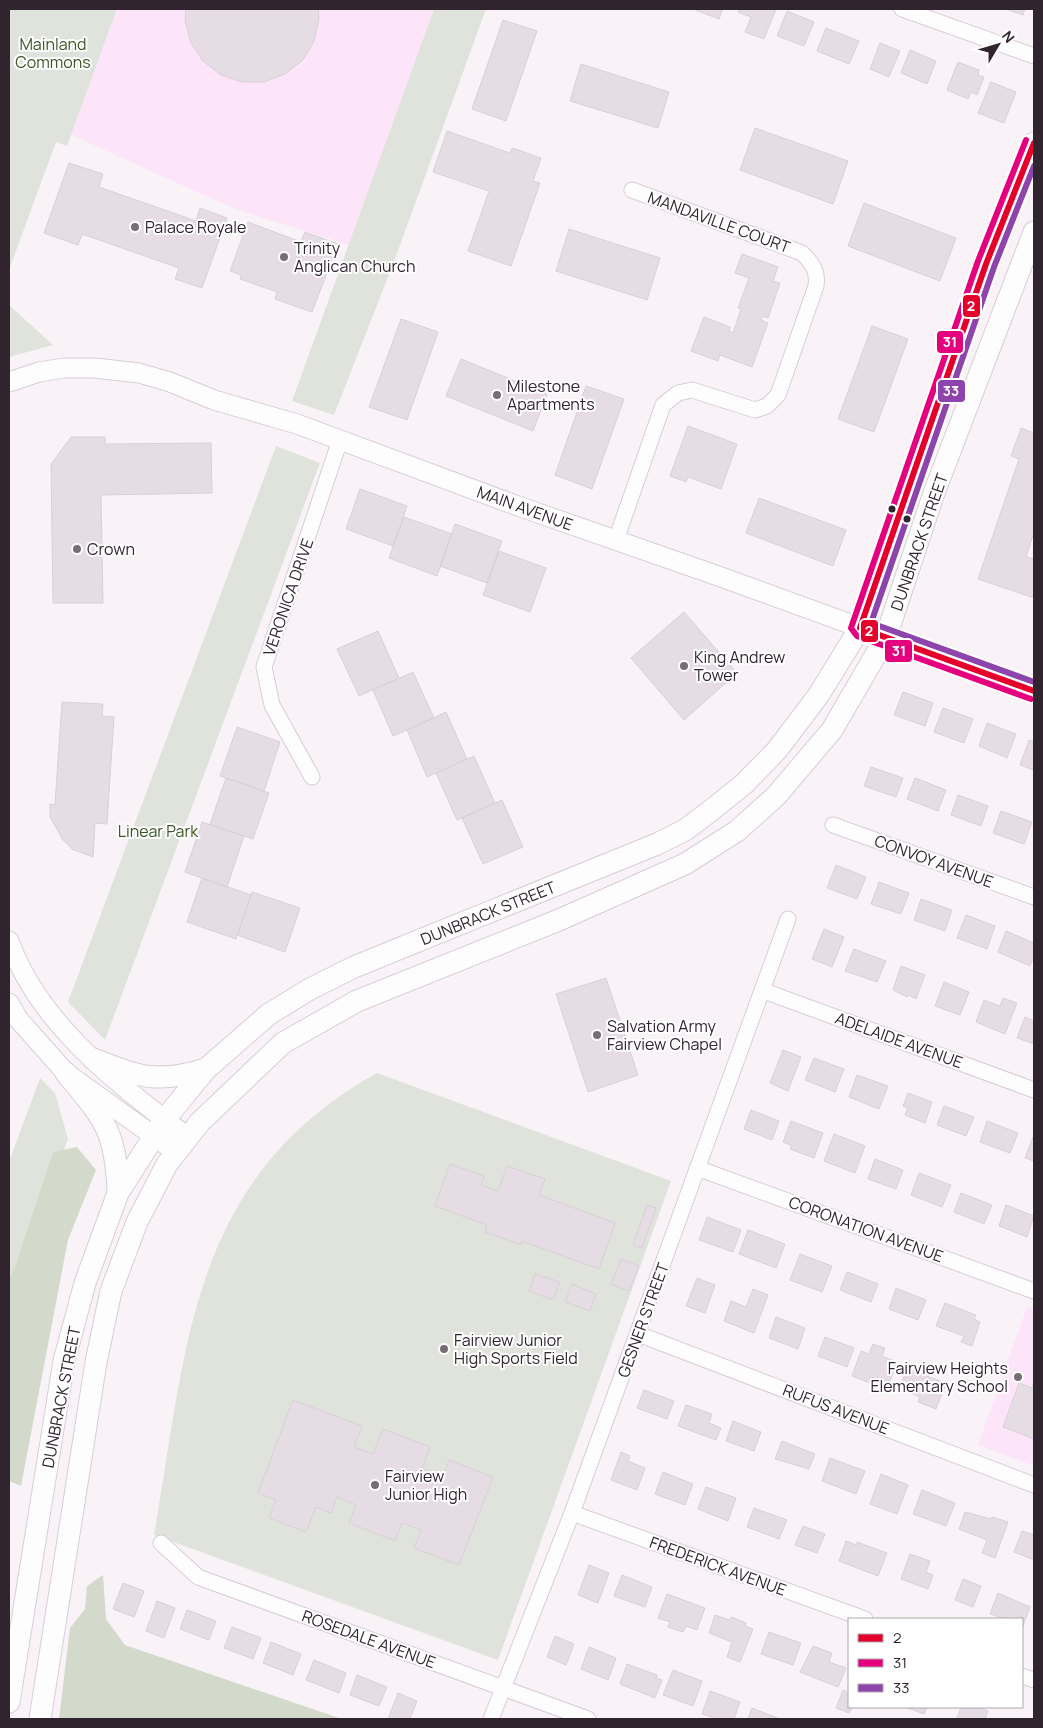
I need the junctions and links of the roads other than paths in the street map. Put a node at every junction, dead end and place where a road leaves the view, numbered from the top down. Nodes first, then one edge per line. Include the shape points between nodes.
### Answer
1 (902, 9) edge
2 (1034, 56) edge
3 (1034, 143) edge
4 (632, 190) dead end
5 (1034, 232) edge
6 (9, 382) edge
7 (340, 440) junction
8 (616, 540) junction
9 (860, 628) junction
10 (886, 637) junction
11 (1034, 691) edge
12 (312, 777) dead end
13 (834, 825) dead end
14 (1034, 897) edge
15 (788, 919) dead end
16 (9, 942) edge
17 (764, 991) junction
18 (9, 1003) edge
19 (93, 1059) junction
20 (206, 1069) junction
21 (66, 1073) junction
22 (1034, 1090) edge
23 (159, 1128) junction
24 (182, 1145) junction
25 (697, 1168) junction
26 (118, 1193) junction
27 (1034, 1291) edge
28 (638, 1334) junction
29 (1034, 1485) edge
30 (572, 1514) junction
31 (161, 1543) dead end
32 (862, 1618) edge
33 (503, 1688) junction
34 (9, 1702) edge
35 (40, 1719) edge
36 (491, 1719) edge
37 (588, 1719) edge

1 - 2 street
3 - 9 main road, DUNBRACK STREET via 986,264
4 - 8 street, MANDAVILLE COURT via 802,253 813,264 817,276 778,395 767,406 755,410 692,390 678,393 663,405
5 - 10 main road, DUNBRACK STREET via 934,493
6 - 7 street, MAIN AVENUE via 64,368 139,373
7 - 8 street, MAIN AVENUE
7 - 12 street, VERONICA DRIVE via 264,667 272,705
8 - 9 street, MAIN AVENUE
9 - 10 street, MAIN AVENUE
9 - 20 main road, DUNBRACK STREET via 818,696 777,750 744,784 685,830 658,844 354,967 269,1014
10 - 11 street, MAIN AVENUE
10 - 24 main road, DUNBRACK STREET via 832,730 776,796 737,831 685,864 559,920 357,1001 283,1043 231,1091
13 - 14 street, CONVOY AVENUE
15 - 17 street, GESNER STREET
16 - 19 street via 45,1006
17 - 22 street, ADELAIDE AVENUE
17 - 25 street, GESNER STREET
18 - 21 street via 18,1019
19 - 20 main road via 139,1076 159,1078 179,1077
19 - 23 street
20 - 23 main road, DUNBRACK STREET
21 - 23 street
21 - 26 main road via 106,1125 116,1153
23 - 24 street
23 - 26 main road, DUNBRACK STREET
24 - 35 main road, DUNBRACK STREET via 155,1186 137,1222 111,1291 96,1362
25 - 27 street, CORONATION AVENUE
25 - 28 street, GESNER STREET
26 - 34 main road, DUNBRACK STREET via 85,1283 64,1361
28 - 29 street, RUFUS AVENUE
28 - 30 street, GESNER STREET
30 - 32 street, FREDERICK AVENUE
30 - 33 street, GESNER STREET
31 - 33 street, ROSEDALE AVENUE via 198,1577
33 - 36 street, GESNER STREET
33 - 37 street, ROSEDALE AVENUE

